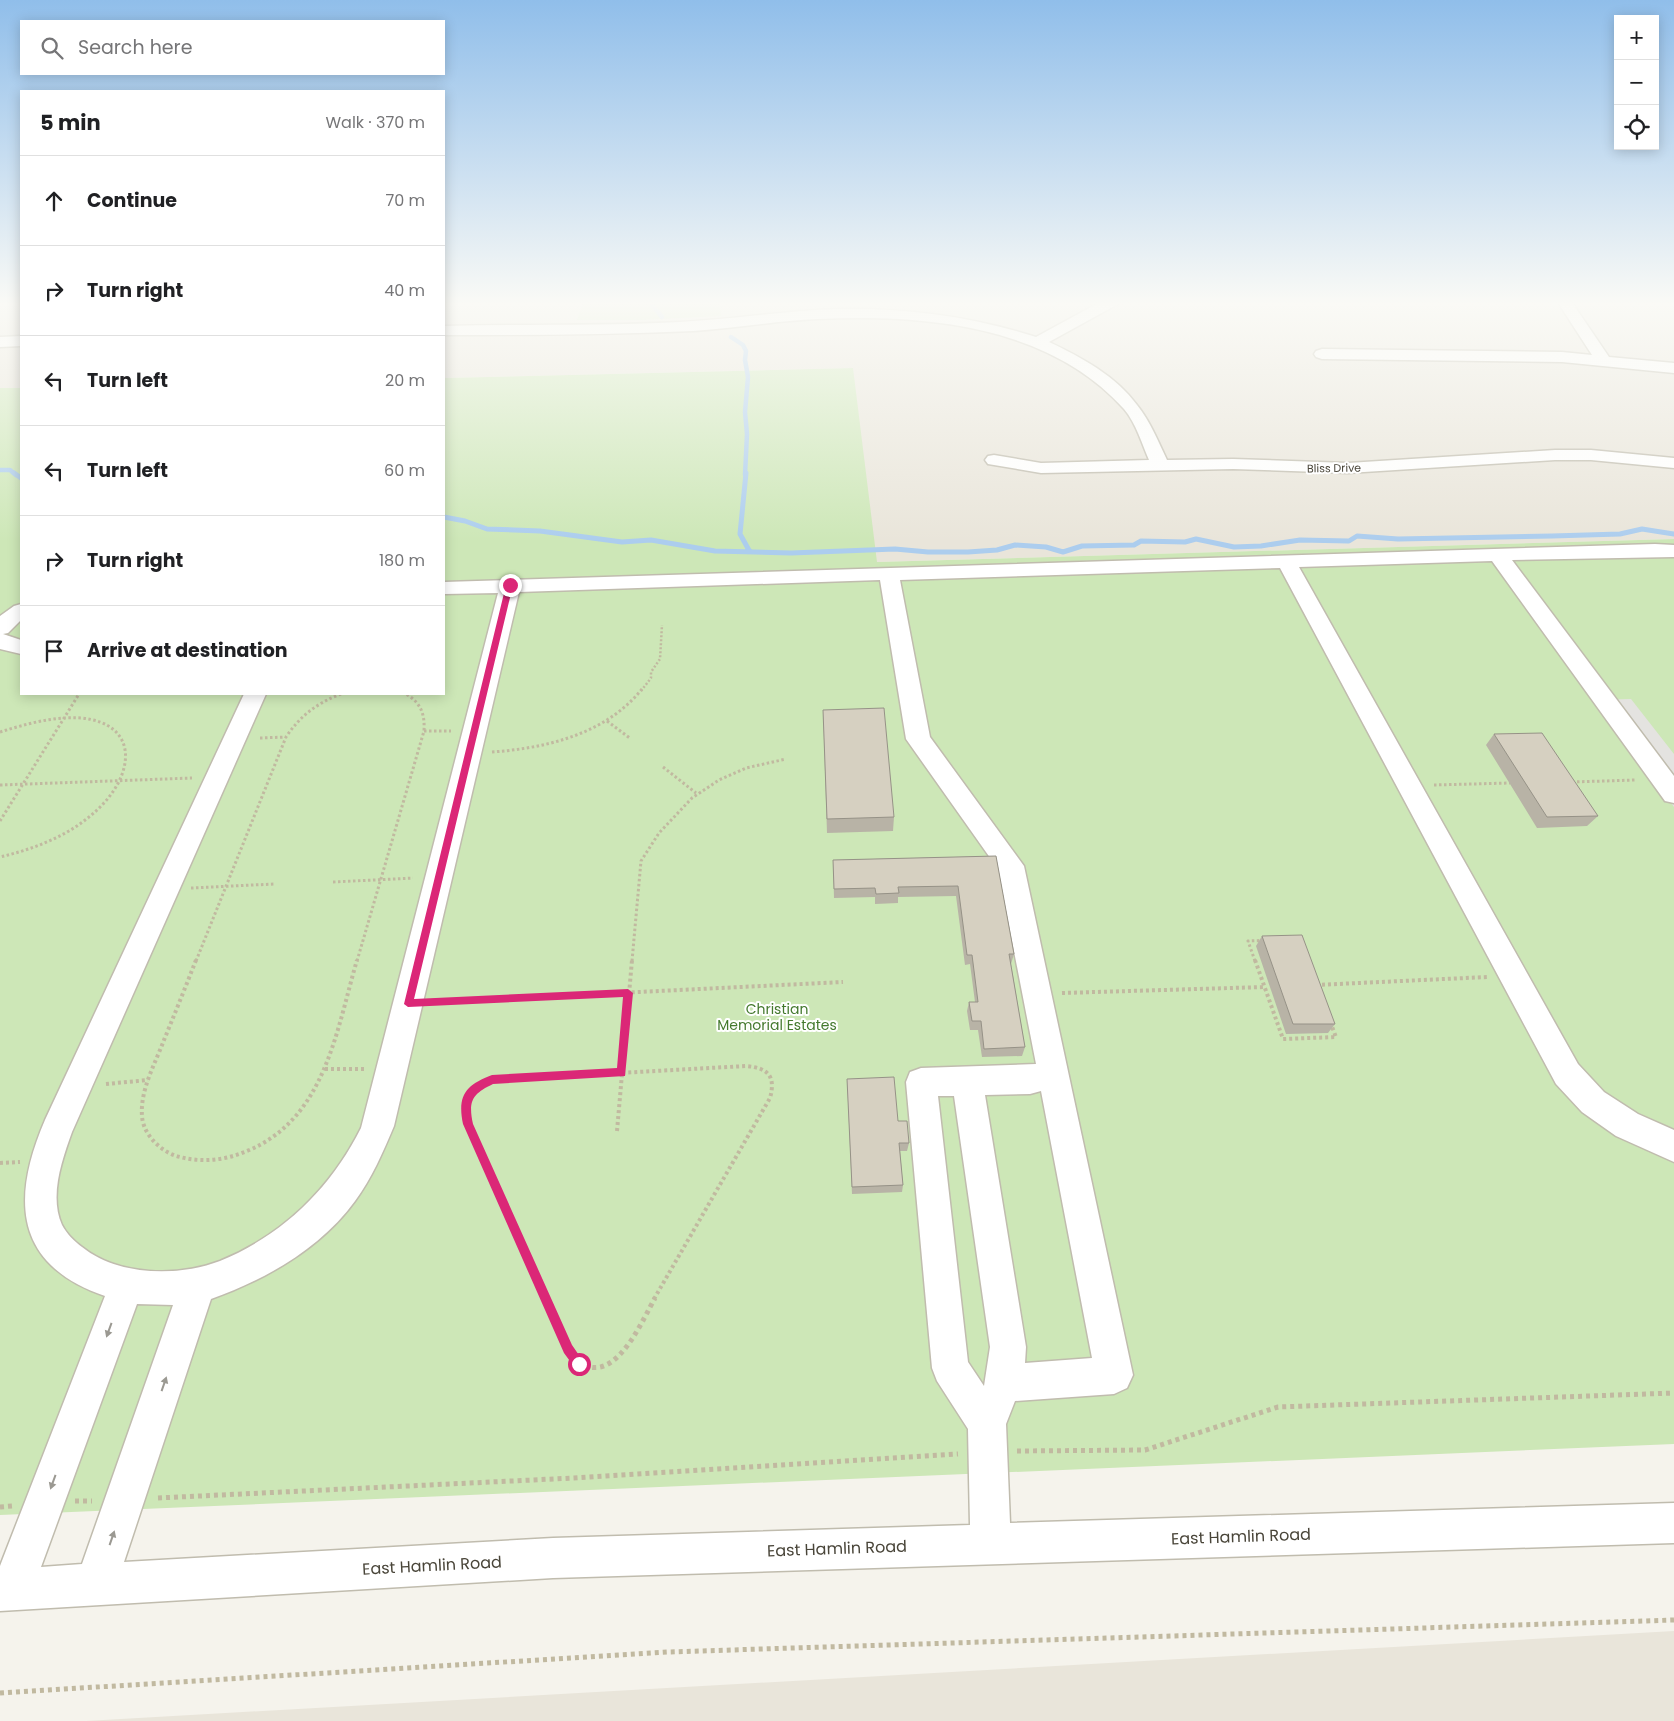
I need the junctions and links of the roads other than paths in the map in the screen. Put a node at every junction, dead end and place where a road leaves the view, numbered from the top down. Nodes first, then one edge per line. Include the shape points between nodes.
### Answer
1 (1103, 381) edge
2 (994, 460) dead end
3 (1674, 463) edge
4 (1160, 465) junction
5 (1674, 551) edge
6 (1497, 554) junction
7 (1286, 561) junction
8 (889, 574) junction
9 (510, 585) junction
10 (445, 588) edge
11 (20, 612) edge
12 (0, 628) edge
13 (0, 640) edge
14 (20, 647) edge
15 (255, 695) edge
16 (1668, 786) edge
17 (1053, 1074) junction
18 (967, 1082) junction
19 (1674, 1146) edge
20 (126, 1285) junction
21 (198, 1285) junction
22 (1004, 1383) junction
23 (988, 1438) junction
24 (1674, 1523) edge
25 (991, 1543) junction
26 (96, 1584) junction
27 (6, 1590) edge

1 - 4 street via 1131,407
2 - 4 street, Bliss Drive via 1041,468
3 - 4 street, Bliss Drive via 1555,454 1348,468
5 - 6 street
6 - 7 street
6 - 16 street
7 - 8 street
7 - 19 street via 1567,1074 1592,1102 1627,1125
8 - 9 street
8 - 17 street via 918,739 1011,866
9 - 10 street
9 - 21 street via 378,1126 364,1160 342,1191 313,1222 242,1268
11 - 12 street
13 - 14 street
15 - 20 street via 56,1131 42,1171 41,1204 49,1237 68,1259 93,1275
17 - 18 street via 1030,1080
17 - 22 street via 1114,1375
18 - 22 street via 1008,1347
18 - 23 street via 921,1082 950,1368
20 - 21 street via 163,1289
20 -> 27 street via 45,1502
26 -> 21 street
22 - 23 street
23 - 25 street
24 - 25 street, East Hamlin Road
25 - 26 street, East Hamlin Road via 553,1558
26 - 27 street, East Hamlin Road

